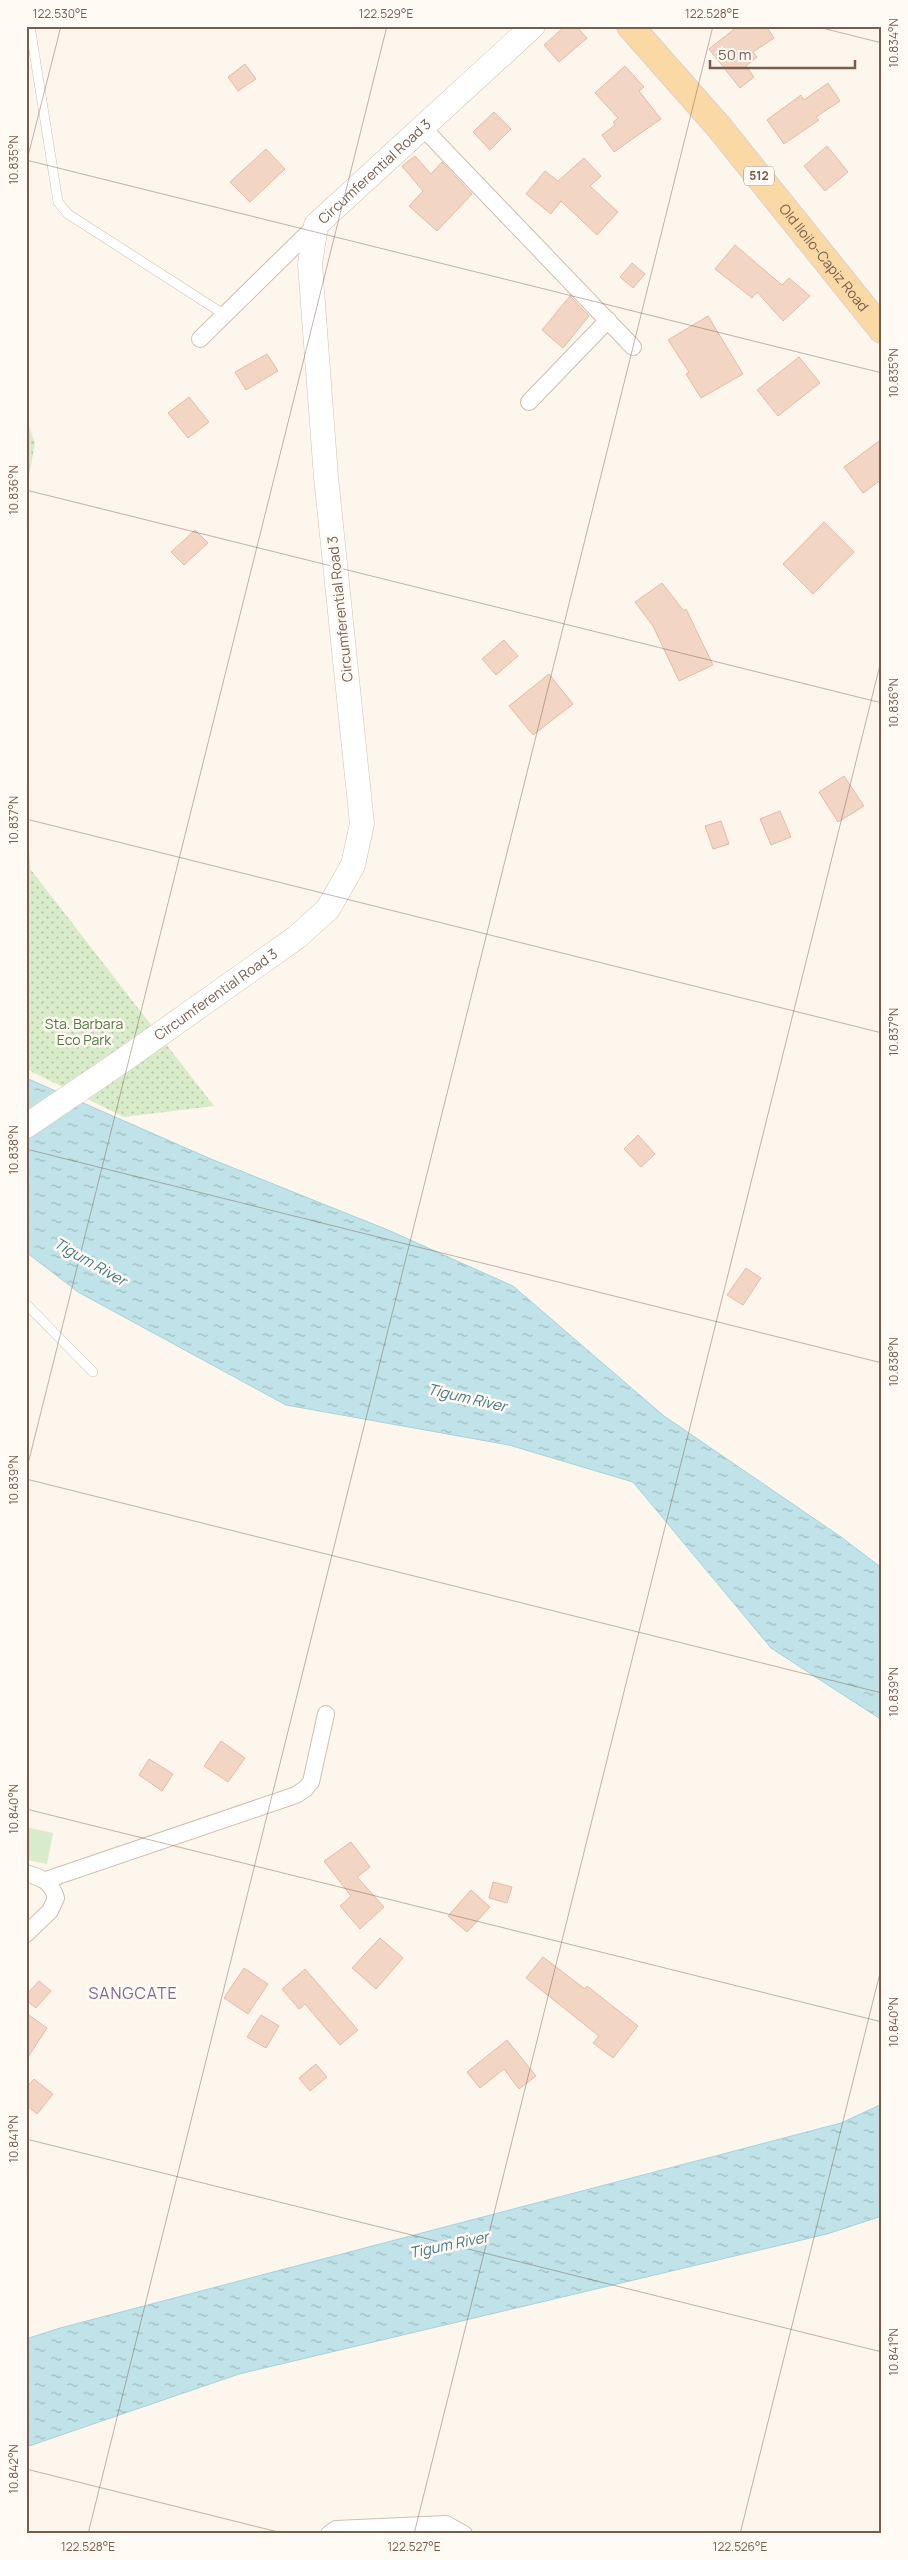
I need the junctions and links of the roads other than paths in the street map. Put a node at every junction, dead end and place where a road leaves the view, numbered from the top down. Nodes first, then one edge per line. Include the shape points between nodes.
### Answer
1 (30, 26) edge
2 (533, 26) edge
3 (630, 26) edge
4 (424, 129) junction
5 (316, 225) junction
6 (225, 315) junction
7 (608, 320) junction
8 (882, 330) edge
9 (200, 339) dead end
10 (634, 347) dead end
11 (529, 402) dead end
12 (26, 1126) edge
13 (26, 1304) edge
14 (93, 1372) dead end
15 (326, 1714) dead end
16 (26, 1873) edge
17 (46, 1880) junction
18 (26, 1934) edge
19 (329, 2534) edge
20 (464, 2534) edge

1 - 6 lane via 58,202 68,214
2 - 4 main road, Circumferential Road 3
3 - 8 main road, Old Iloilo-Capiz Road / 512 via 719,126
4 - 5 main road, Circumferential Road 3
4 - 7 street
5 - 6 street
5 - 12 main road, Circumferential Road 3 via 310,264 325,467 362,824 353,865 328,909 297,937
6 - 9 street
7 - 10 street
7 - 11 street
13 - 14 lane
15 - 17 street via 311,1782 296,1795
16 - 17 street
17 - 18 street via 54,1888 56,1898 50,1911
19 - 20 street via 336,2529 446,2524

